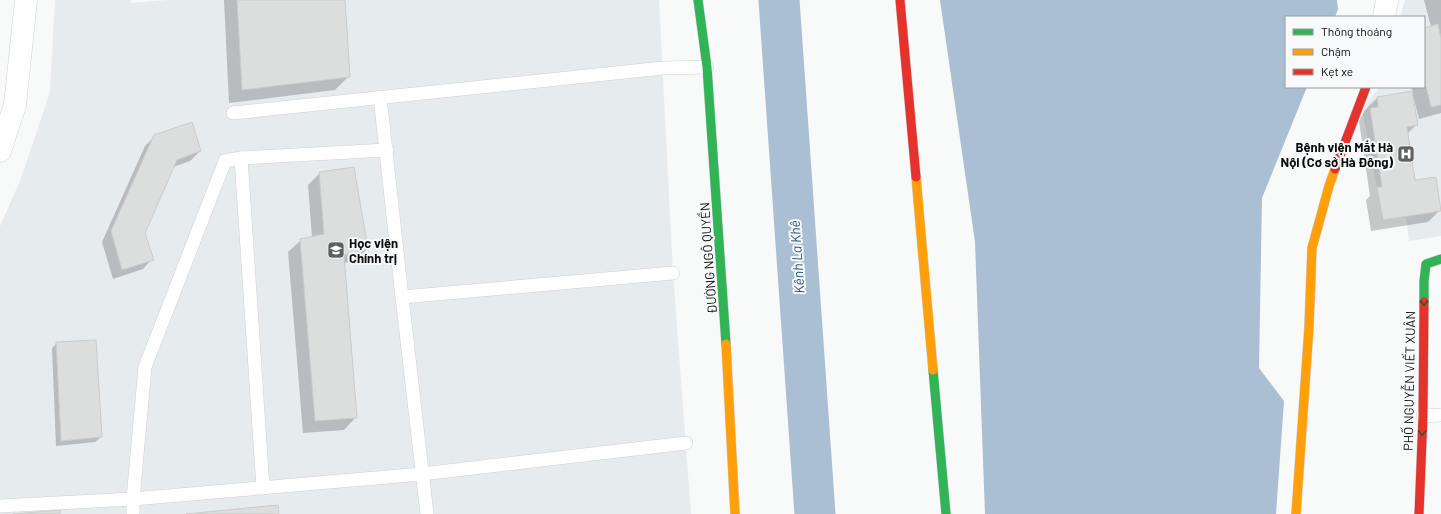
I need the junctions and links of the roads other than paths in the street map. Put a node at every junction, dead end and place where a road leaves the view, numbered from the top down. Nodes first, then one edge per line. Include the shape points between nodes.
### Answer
1 (26, 0) edge
2 (698, 0) edge
3 (900, 0) edge
4 (1387, 0) edge
5 (1384, 16) edge
6 (707, 67) junction
7 (1366, 88) edge
8 (380, 97) junction
9 (233, 113) dead end
10 (387, 150) junction
11 (0, 151) edge
12 (241, 158) junction
13 (1441, 259) edge
14 (673, 273) dead end
15 (402, 297) junction
16 (1441, 415) edge
17 (1422, 416) junction
18 (686, 443) dead end
19 (422, 474) junction
20 (263, 488) junction
21 (133, 499) junction
22 (0, 506) edge
23 (134, 514) edge
24 (427, 514) edge
25 (735, 514) edge
26 (946, 514) edge
27 (1296, 514) edge
28 (1419, 514) edge

1 - 11 street via 15,106
2 - 6 street, ĐƯỜNG NGÔ QUYỀN
3 - 26 street
4 - 5 street
6 - 8 lane via 663,68
6 - 25 street, ĐƯỜNG NGÔ QUYỀN via 727,351
7 - 27 street via 1329,186 1312,248
8 - 9 lane
8 - 10 lane
10 - 12 lane
10 - 15 lane
12 - 20 lane
12 - 21 lane via 225,162 145,367
13 -> 17 street, PHỐ NGUYỄN VIẾT XUÂN via 1426,264
14 - 15 lane
15 - 19 lane
16 - 17 lane
17 -> 28 street, PHỐ NGUYỄN VIẾT XUÂN
18 - 19 lane
19 - 20 lane
19 - 24 lane
20 - 21 lane
21 - 22 lane
21 - 23 lane

